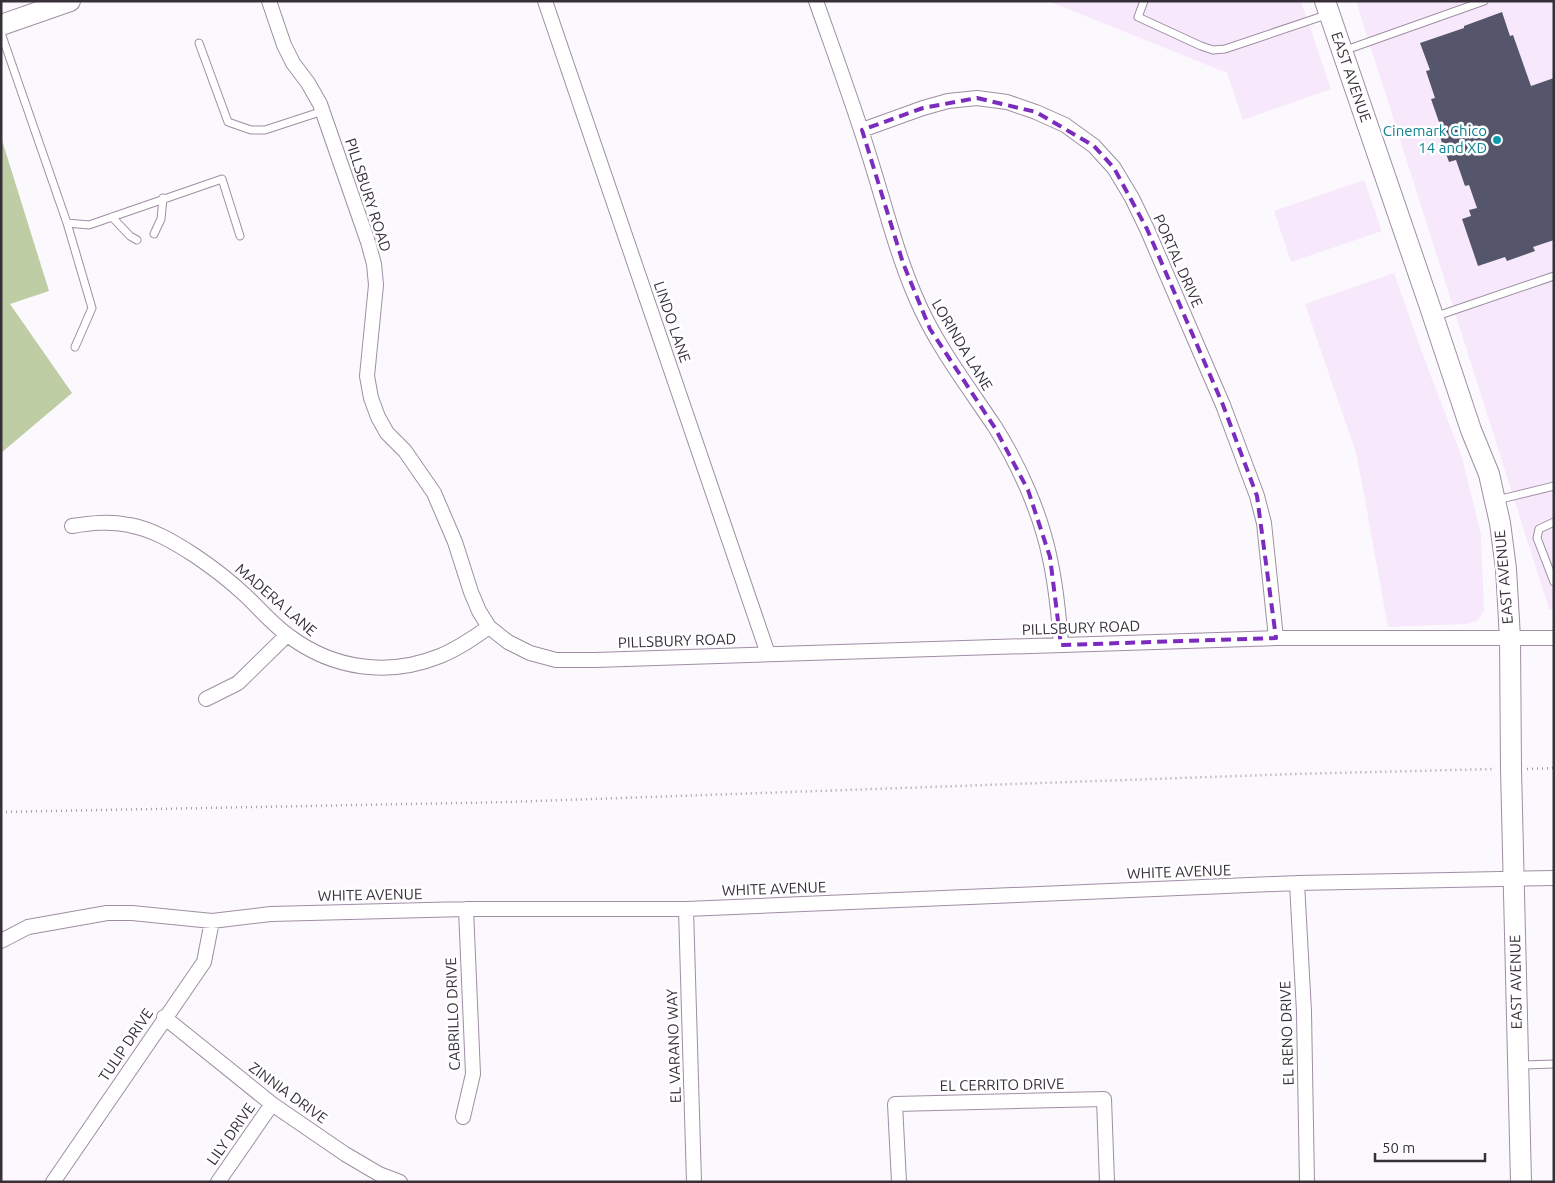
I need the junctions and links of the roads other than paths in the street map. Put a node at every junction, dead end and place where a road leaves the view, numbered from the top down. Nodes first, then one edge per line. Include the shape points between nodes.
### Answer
1 (70, 1) edge
2 (268, 1) edge
3 (545, 1) edge
4 (816, 1) edge
5 (1144, 1) edge
6 (1484, 1) edge
7 (1327, 8) edge
8 (1, 25) edge
9 (1, 33) edge
10 (199, 43) dead end
11 (1342, 51) junction
12 (323, 111) junction
13 (862, 130) junction
14 (163, 198) junction
15 (112, 217) junction
16 (67, 223) junction
17 (154, 234) dead end
18 (240, 236) dead end
19 (137, 240) dead end
20 (1554, 276) edge
21 (1433, 317) junction
22 (75, 347) dead end
23 (1554, 486) edge
24 (1494, 500) junction
25 (1554, 522) edge
26 (72, 526) dead end
27 (1554, 582) edge
28 (489, 627) junction
29 (287, 635) junction
30 (1276, 638) junction
31 (1510, 638) junction
32 (1554, 638) edge
33 (1061, 645) junction
34 (768, 654) junction
35 (206, 699) dead end
36 (1554, 878) edge
37 (1513, 880) junction
38 (1297, 883) junction
39 (686, 909) junction
40 (466, 910) junction
41 (212, 921) junction
42 (1, 941) edge
43 (164, 1017) junction
44 (1554, 1064) edge
45 (1518, 1065) junction
46 (272, 1104) junction
47 (463, 1117) dead end
48 (377, 1178) edge
49 (53, 1182) edge
50 (218, 1182) edge
51 (400, 1182) edge
52 (694, 1182) edge
53 (899, 1182) edge
54 (1107, 1182) edge
55 (1307, 1182) edge
56 (1521, 1182) edge

1 - 8 main road
2 - 12 street, PILLSBURY ROAD via 293,63 308,82
3 - 34 street, LINDO LANE
4 - 13 street, LORINDA LANE
5 - 7 lane via 1138,17 1213,50 1231,47
6 - 11 lane
7 - 11 main road, EAST AVENUE
9 - 16 lane
10 - 12 lane via 228,122 251,130 265,130
11 - 21 main road, EAST AVENUE
12 - 28 street, PILLSBURY ROAD via 374,264 376,285 367,376 371,398 387,433 405,451 434,493 479,612
13 - 30 street, PORTAL DRIVE via 948,101 977,98 1007,102 1065,125 1094,146 1114,168 1147,228 1223,405 1257,496 1264,523
13 - 33 street, LORINDA LANE via 903,263 930,329 996,428 1028,490 1050,557
14 - 15 lane
14 - 17 lane via 161,219
14 - 18 lane via 222,179
15 - 16 lane via 89,225
15 - 19 lane
16 - 22 lane via 92,308
20 - 21 lane
21 - 24 main road, EAST AVENUE via 1470,430 1489,474
23 - 24 lane
24 - 31 main road, EAST AVENUE via 1506,569
25 - 27 lane via 1539,529 1537,538
26 - 29 street, MADERA LANE via 100,522 129,525 156,533 226,578
28 - 29 street, MADERA LANE via 440,656 389,668 360,667 333,661
28 - 34 street, PILLSBURY ROAD via 530,653 556,660
29 - 35 street via 238,684
30 - 31 street, PILLSBURY ROAD
30 - 33 street, PILLSBURY ROAD
31 - 32 street, PILLSBURY ROAD
31 - 37 main road, EAST AVENUE
33 - 34 street, PILLSBURY ROAD
36 - 37 street, WHITE AVENUE
37 - 38 street, WHITE AVENUE
37 - 45 main road, EAST AVENUE
38 - 39 street, WHITE AVENUE
38 - 55 street, EL RENO DRIVE via 1304,1012
39 - 40 street, WHITE AVENUE
39 - 52 street, EL VARANO WAY
40 - 41 street, WHITE AVENUE via 271,914
40 - 47 street, CABRILLO DRIVE via 472,1074
41 - 42 street, WHITE AVENUE via 106,913 28,927
41 - 43 street, TULIP DRIVE via 204,962
43 - 46 street, ZINNIA DRIVE
43 - 49 street, TULIP DRIVE
44 - 45 lane
45 - 56 main road, EAST AVENUE
46 - 48 street, ZINNIA DRIVE
46 - 50 street, LILY DRIVE
48 - 51 street, ZINNIA DRIVE
53 - 54 street, EL CERRITO DRIVE via 895,1104 1104,1099

